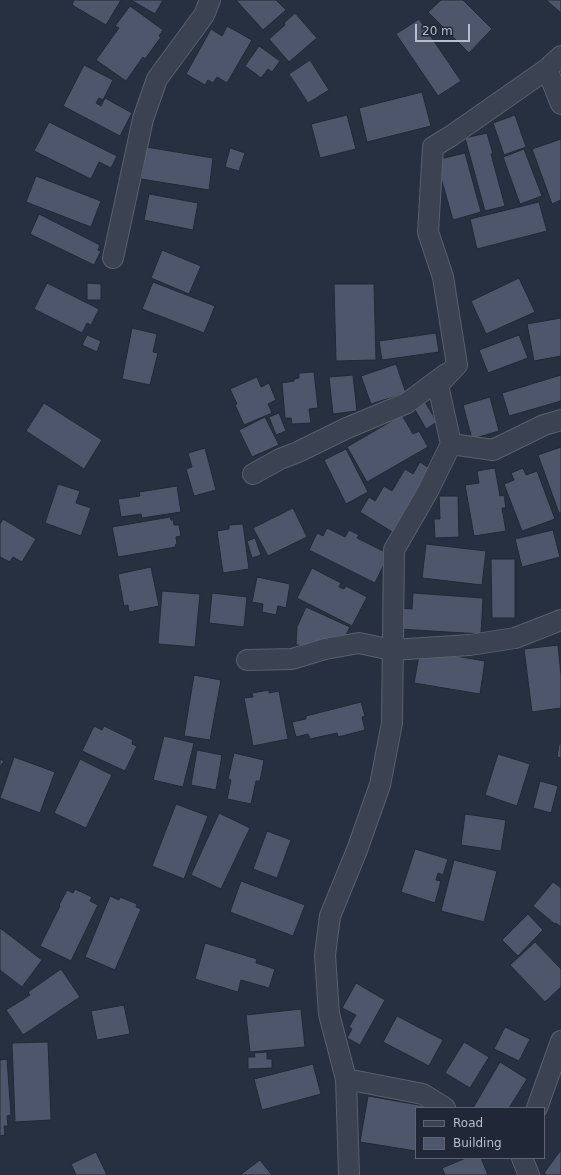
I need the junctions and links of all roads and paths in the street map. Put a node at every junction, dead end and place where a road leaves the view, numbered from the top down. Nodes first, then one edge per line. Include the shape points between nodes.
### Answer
1 (210, 0) edge
2 (561, 56) edge
3 (547, 69) junction
4 (561, 104) edge
5 (113, 258) dead end
6 (457, 365) junction
7 (561, 420) edge
8 (451, 444) junction
9 (253, 474) dead end
10 (561, 620) edge
11 (392, 650) junction
12 (247, 660) dead end
13 (561, 1041) edge
14 (346, 1079) junction
15 (443, 1107) edge
16 (537, 1107) edge
17 (522, 1159) edge
18 (349, 1175) edge
19 (529, 1175) edge

1 - 5 street via 204,15 157,79 144,119
2 - 3 street
3 - 4 street
3 - 6 street via 433,146 428,232 443,277
6 - 8 street via 438,385
6 - 9 street via 407,403 347,428
7 - 8 street via 544,425 493,450
8 - 11 street via 428,491 394,550
10 - 11 street via 515,638 470,645
11 - 12 street via 359,643 325,649 292,659
11 - 14 street via 392,723 380,785 330,916 325,955 329,1014
13 - 16 street
14 - 15 street via 423,1094
14 - 18 street
17 - 19 street

